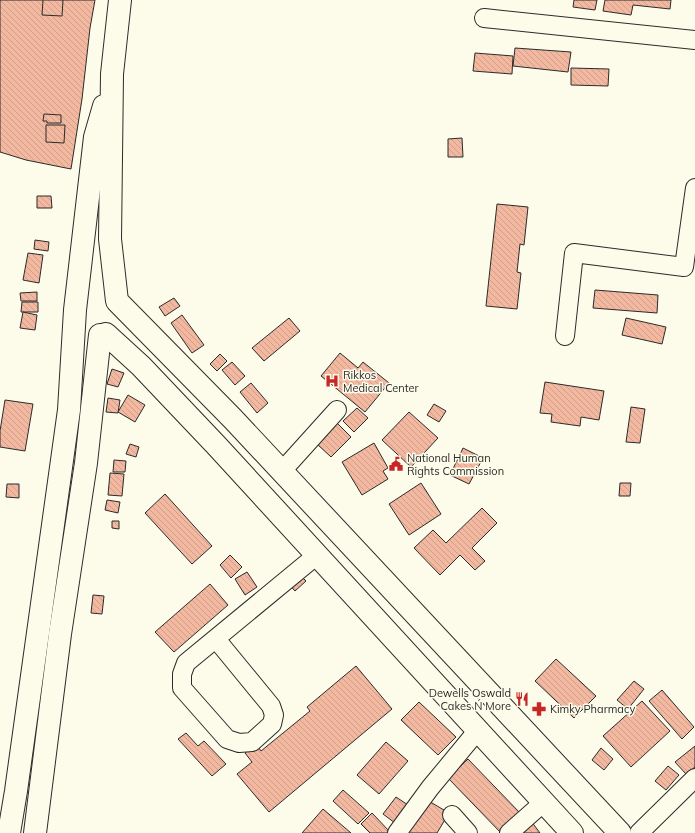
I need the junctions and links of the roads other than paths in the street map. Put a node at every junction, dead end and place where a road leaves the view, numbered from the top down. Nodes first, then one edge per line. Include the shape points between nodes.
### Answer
1 (120, 0) edge
2 (484, 18) dead end
3 (695, 40) edge
4 (112, 74) junction
5 (695, 188) edge
6 (117, 301) junction
7 (75, 310) junction
8 (103, 335) junction
9 (565, 336) dead end
10 (337, 410) dead end
11 (282, 471) junction
12 (317, 555) junction
13 (216, 639) junction
14 (478, 730) junction
15 (695, 778) edge
16 (544, 802) junction
17 (452, 815) dead end
18 (9, 833) edge
19 (35, 833) edge
20 (397, 833) edge
21 (468, 833) edge
22 (509, 833) edge
23 (572, 833) edge
24 (620, 833) edge
25 (639, 833) edge

1 - 4 main road
2 - 3 street
4 - 6 main road via 110,239
4 - 7 main road via 95,137
5 - 9 street via 684,267 574,253
6 - 7 main road via 106,292 93,291 81,298
6 - 8 main road via 120,307 119,320 116,326
6 - 11 main road
7 - 8 main road via 76,321 83,331
7 - 18 main road via 69,410
8 - 12 main road via 141,366
8 - 19 main road via 60,634
10 - 11 street
11 - 24 main road
12 - 13 street
12 - 14 main road
13 - 13 street via 186,663 182,674 182,688 227,739 240,743 252,742 272,724 274,715 271,706
14 - 16 main road
14 - 20 street
15 - 25 street
16 - 22 street
16 - 23 main road
17 - 21 street

